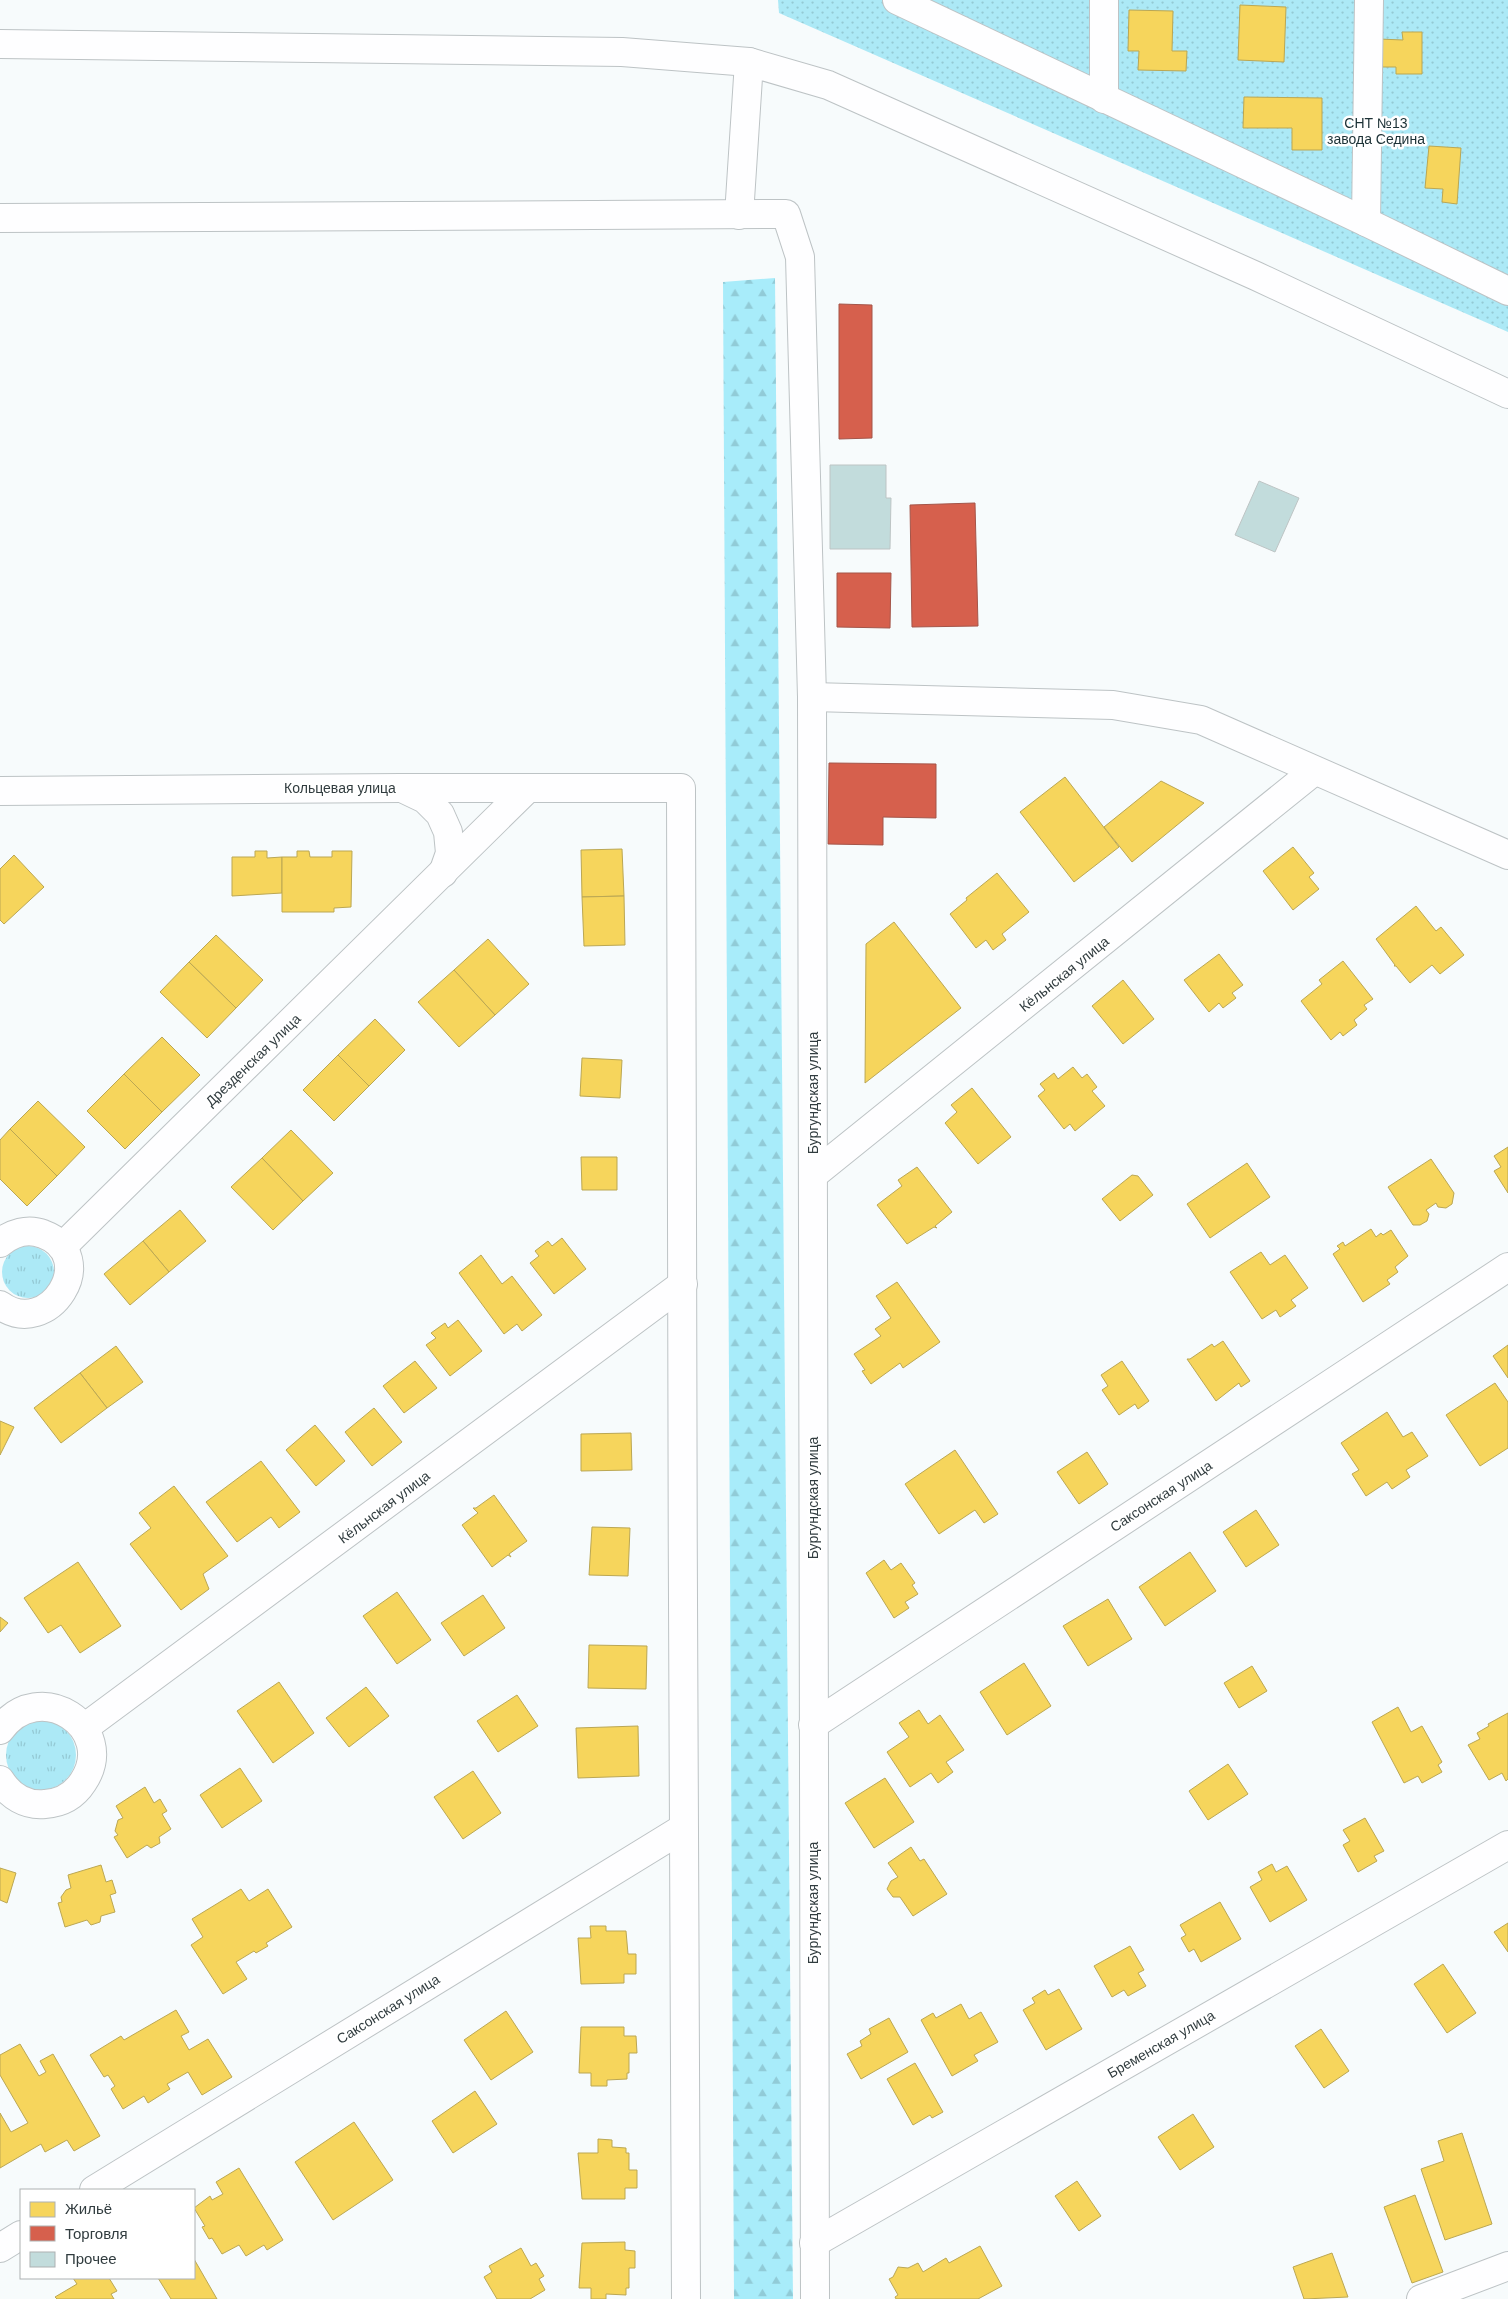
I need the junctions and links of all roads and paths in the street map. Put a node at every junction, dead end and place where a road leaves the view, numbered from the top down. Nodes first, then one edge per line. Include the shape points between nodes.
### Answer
1 (897, 0) edge
2 (1104, 0) edge
3 (1369, 0) edge
4 (0, 44) edge
5 (749, 62) junction
6 (1104, 99) junction
7 (739, 215) junction
8 (0, 218) edge
9 (1366, 222) junction
10 (1508, 291) edge
11 (1508, 394) edge
12 (812, 697) junction
13 (1314, 771) junction
14 (401, 788) junction
15 (526, 789) junction
16 (0, 791) edge
17 (1508, 855) edge
18 (443, 873) junction
19 (813, 1175) junction
20 (0, 1243) edge
21 (62, 1247) junction
22 (1508, 1267) edge
23 (683, 1284) junction
24 (0, 1305) edge
25 (813, 1725) junction
26 (84, 1728) junction
27 (0, 1730) edge
28 (0, 1780) edge
29 (682, 1828) junction
30 (1508, 1845) edge
31 (96, 2189) edge
32 (20, 2236) edge
33 (814, 2243) junction
34 (0, 2248) edge
35 (1508, 2266) edge
36 (686, 2299) edge
37 (815, 2299) edge
38 (1421, 2299) edge

1 - 6 street
2 - 6 street
3 - 9 street
4 - 5 street via 622,52
5 - 7 street
5 - 11 street via 828,85 1256,276
6 - 9 street
7 - 8 street
7 - 12 street, Бургундская улица via 786,214 800,256
9 - 10 street
12 - 13 street via 1113,705 1201,720
12 - 19 street, Бургундская улица
13 - 17 street
13 - 19 street, Кёльнская улица
14 - 15 street, Кольцевая улица
14 - 16 street, Кольцевая улица
14 - 18 street, Дрезденская улица via 425,799 440,814 448,832 450,853
15 - 18 street, Дрезденская улица
15 - 23 street, Кольцевая улица via 681,788
18 - 21 street, Дрезденская улица
19 - 25 street, Бургундская улица
20 - 21 street via 11,1234 38,1232
21 - 24 street via 70,1274 62,1294 54,1302 38,1312 27,1313 14,1312
22 - 25 street, Саксонская улица
23 - 26 street, Кёльнская улица
23 - 29 street
25 - 33 street, Бургундская улица
26 - 27 street via 68,1713 47,1706 19,1712
26 - 28 street via 92,1752 91,1765 87,1777 70,1796 57,1803 29,1803 16,1797
29 - 31 street, Саксонская улица
29 - 36 street
30 - 33 street, Бременская улица
32 - 34 street
33 - 37 street, Бургундская улица
35 - 38 street

